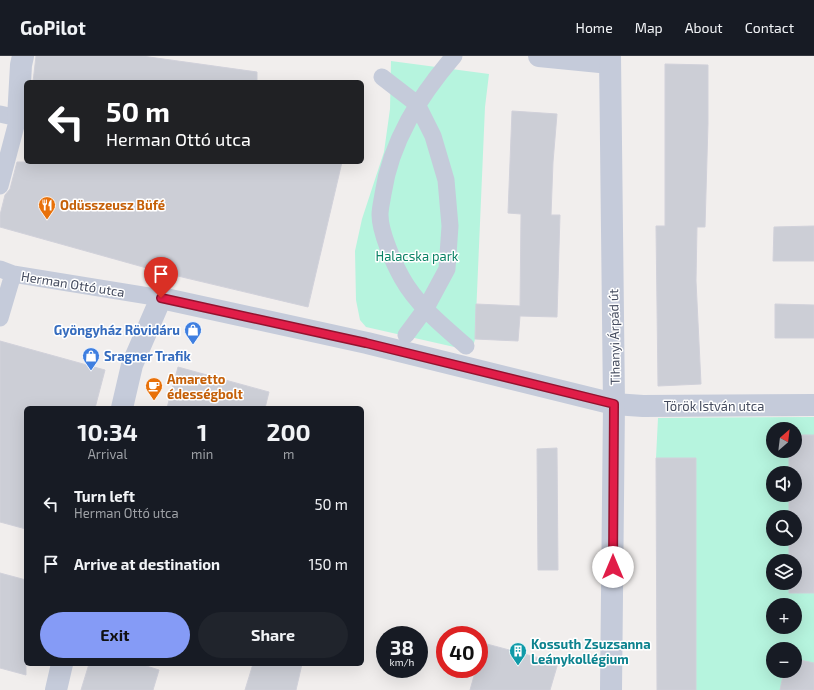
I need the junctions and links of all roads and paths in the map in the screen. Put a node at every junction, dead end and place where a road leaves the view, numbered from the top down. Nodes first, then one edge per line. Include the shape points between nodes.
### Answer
1 (23, 56) edge
2 (454, 56) edge
3 (539, 56) edge
4 (610, 59) edge
5 (382, 77) dead end
6 (417, 104) junction
7 (9, 116) edge
8 (0, 186) edge
9 (7, 272) edge
10 (161, 298) junction
11 (426, 308) junction
12 (0, 318) edge
13 (406, 335) dead end
14 (466, 346) dead end
15 (614, 404) junction
16 (814, 405) edge
17 (122, 406) edge
18 (62, 666) edge
19 (56, 690) edge
20 (611, 690) edge

1 - 7 street
2 - 6 street
3 - 4 street
4 - 15 street, Tihanyi Árpád út
5 - 6 street
6 - 11 street via 433,136 446,180 450,226 447,269
6 - 11 street via 394,148 385,180 380,216 389,252 402,279
7 - 8 street
9 - 10 street, Herman Ottó utca
9 - 12 street
10 - 15 street, Herman Ottó utca via 366,343
10 - 17 street via 132,365
11 - 13 street
11 - 14 street
15 - 16 street, Török István utca
15 - 20 street, Tihanyi Árpád út
18 - 19 street

